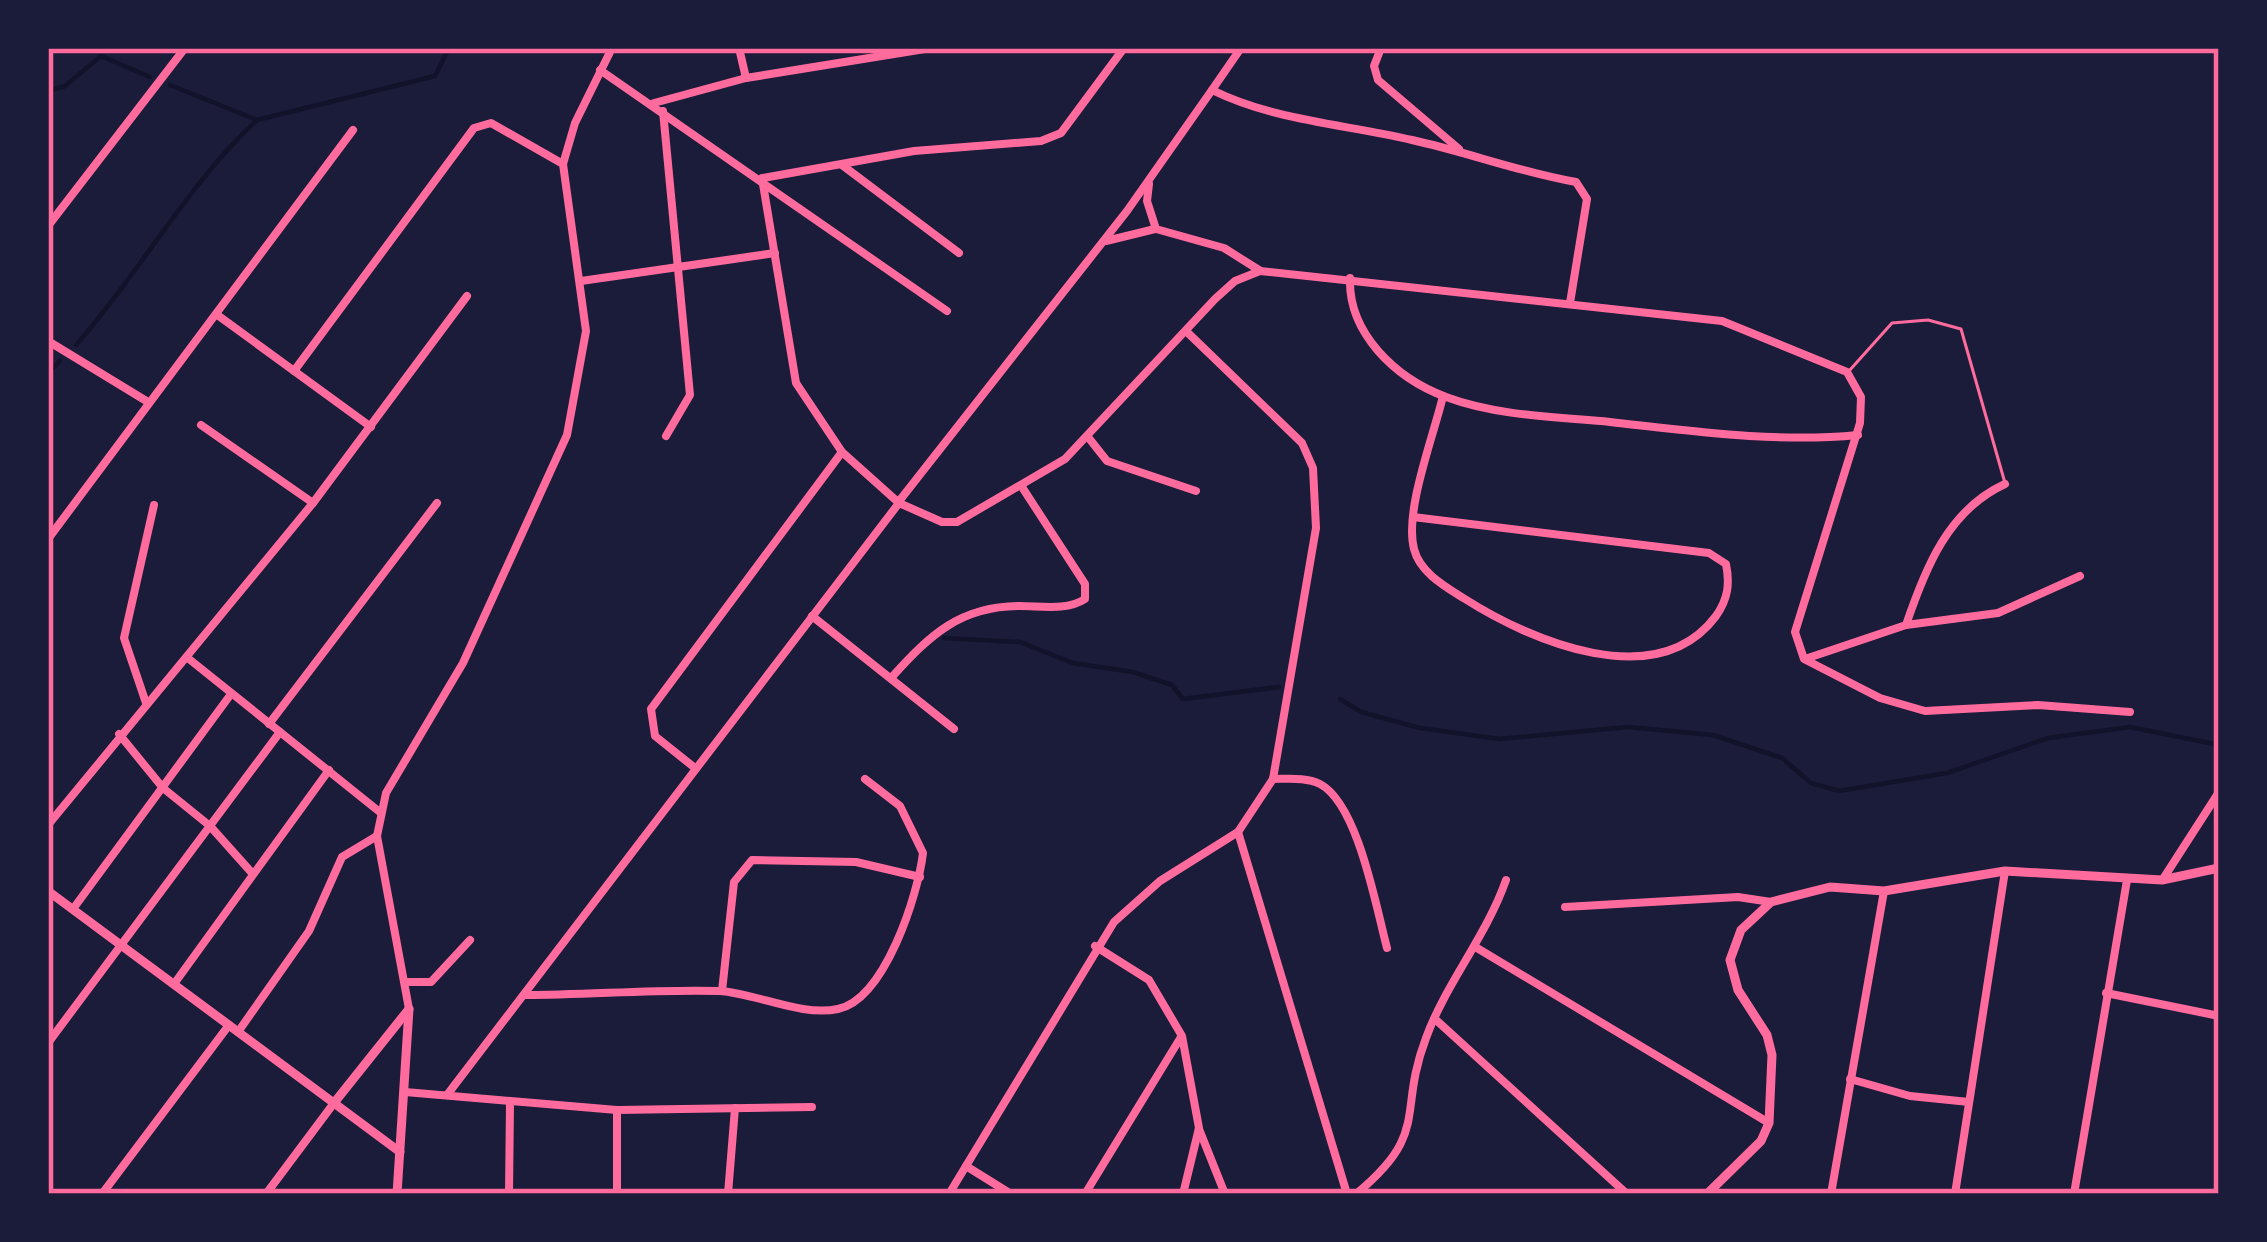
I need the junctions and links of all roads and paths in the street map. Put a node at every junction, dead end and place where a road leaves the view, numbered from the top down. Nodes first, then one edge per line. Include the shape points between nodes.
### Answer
1 (184, 48) edge
2 (612, 48) edge
3 (739, 48) edge
4 (836, 48) edge
5 (931, 48) edge
6 (1124, 48) edge
7 (1240, 48) edge
8 (1381, 48) edge
9 (838, 64) junction
10 (600, 70) junction
11 (746, 78) junction
12 (1212, 90) junction
13 (652, 103) junction
14 (663, 111) junction
15 (353, 130) dead end
16 (1465, 154) junction
17 (563, 164) junction
18 (840, 164) junction
19 (761, 178) junction
20 (1150, 178) junction
21 (48, 226) edge
22 (1156, 229) junction
23 (1100, 245) junction
24 (775, 253) junction
25 (959, 253) dead end
26 (677, 266) junction
27 (1260, 271) junction
28 (1350, 278) junction
29 (581, 280) junction
30 (467, 296) dead end
31 (1570, 303) junction
32 (947, 311) dead end
33 (216, 314) junction
34 (1187, 332) junction
35 (48, 341) edge
36 (294, 371) junction
37 (1847, 372) junction
38 (1443, 396) junction
39 (148, 402) junction
40 (201, 425) dead end
41 (370, 427) junction
42 (1858, 435) junction
43 (666, 436) dead end
44 (1088, 437) junction
45 (842, 452) junction
46 (2005, 484) joint
47 (1022, 487) junction
48 (1196, 491) dead end
49 (899, 502) junction
50 (313, 503) junction
51 (436, 503) dead end
52 (154, 505) dead end
53 (1414, 517) junction
54 (48, 539) edge
55 (2080, 576) dead end
56 (812, 616) junction
57 (1906, 625) junction
58 (189, 659) junction
59 (1804, 659) junction
60 (892, 677) junction
61 (231, 694) junction
62 (146, 703) junction
63 (2130, 712) dead end
64 (269, 724) junction
65 (954, 729) dead end
66 (280, 732) junction
67 (119, 734) junction
68 (695, 769) junction
69 (329, 770) junction
70 (865, 779) dead end
71 (1273, 779) junction
72 (163, 788) junction
73 (2219, 792) edge
74 (381, 813) junction
75 (48, 825) edge
76 (210, 826) junction
77 (1238, 832) junction
78 (377, 836) junction
79 (2219, 868) edge
80 (2005, 871) junction
81 (252, 873) junction
82 (920, 877) junction
83 (1506, 880) dead end
84 (2127, 880) junction
85 (2162, 880) junction
86 (1884, 891) junction
87 (48, 892) edge
88 (1771, 902) junction
89 (1565, 907) dead end
90 (73, 909) junction
91 (470, 940) dead end
92 (121, 945) junction
93 (1095, 946) junction
94 (1388, 948) dead end
95 (1477, 948) junction
96 (406, 982) junction
97 (174, 983) junction
98 (722, 991) junction
99 (2106, 993) junction
100 (523, 995) junction
101 (409, 1009) junction
102 (2219, 1016) edge
103 (1435, 1019) junction
104 (233, 1028) junction
105 (1182, 1036) junction
106 (48, 1043) edge
107 (1850, 1079) junction
108 (405, 1092) junction
109 (447, 1095) junction
110 (1969, 1102) junction
111 (334, 1103) junction
112 (510, 1103) junction
113 (812, 1107) dead end
114 (735, 1108) junction
115 (617, 1110) junction
116 (1769, 1123) junction
117 (1198, 1128) junction
118 (400, 1152) junction
119 (966, 1166) junction
120 (102, 1194) edge
121 (266, 1194) edge
122 (397, 1194) edge
123 (509, 1194) edge
124 (617, 1194) edge
125 (728, 1194) edge
126 (949, 1194) edge
127 (1011, 1194) edge
128 (1085, 1194) edge
129 (1183, 1194) edge
130 (1225, 1194) edge
131 (1347, 1194) edge
132 (1356, 1194) edge
133 (1627, 1194) edge
134 (1707, 1194) edge
135 (1831, 1194) edge
136 (1955, 1194) edge
137 (2074, 1194) edge

1 - 21 street
2 - 10 street
3 - 11 street
4 - 9 street
5 - 9 street
6 - 18 street via 1061,133 1019,145
7 - 12 street
8 - 16 street via 1378,80
9 - 11 street
10 - 13 street
10 - 17 street
11 - 13 street
12 - 16 street via 1274,115
12 - 20 street
13 - 14 street
14 - 19 street
14 - 26 street
15 - 33 street
16 - 31 street via 1581,186 1587,199
17 - 29 street
17 - 36 street via 491,123 474,128
18 - 19 street
18 - 25 street
19 - 24 street
19 - 32 street
20 - 22 street
20 - 23 street
22 - 23 street
22 - 27 street via 1224,248
23 - 49 street
24 - 26 street
24 - 45 street via 796,383
26 - 29 street
26 - 43 street via 690,395
27 - 28 street
27 - 34 street via 1235,281
28 - 31 street
28 - 38 street via 1349,305 1366,340
29 - 74 street via 586,331 567,435 463,663 398,769
30 - 41 street
31 - 37 street via 1722,321
33 - 36 street
33 - 39 street
34 - 44 street
34 - 71 street via 1302,443 1313,468 1316,528
35 - 39 street
36 - 41 street
37 - 42 street via 1857,384
37 - 46 lane via 1892,323 1928,320 1961,329
38 - 42 street via 1712,433
38 - 53 street
39 - 54 street
40 - 50 street
41 - 50 street
42 - 59 street via 1796,632
44 - 47 street
44 - 48 street via 1107,461
45 - 49 street
45 - 68 street via 651,709 655,736
46 - 57 street via 1961,513
47 - 49 street via 957,522
47 - 60 street via 1085,584 1085,598 949,620
49 - 56 street
50 - 58 street
51 - 64 street
52 - 62 street via 124,638
53 - 53 street via 1694,549 1726,564 1729,590 1705,631 1686,645 1659,653 1579,651 1510,625 1442,584 1414,549
55 - 57 street via 1998,613
56 - 60 street
56 - 68 street
57 - 59 street
58 - 61 street
58 - 62 street
59 - 63 street via 1880,698 1924,710 2038,705
60 - 65 street
61 - 64 street
61 - 72 street
62 - 67 street
64 - 66 street
66 - 69 street
66 - 76 street
67 - 72 street
67 - 75 street
68 - 100 street
69 - 74 street
69 - 81 street
70 - 82 street via 912,823 923,853
71 - 77 street
71 - 94 street via 1308,780 1338,799
72 - 76 street
72 - 90 street
73 - 85 street
74 - 78 street
76 - 81 street
76 - 92 street
77 - 93 street via 1134,900
77 - 131 street
78 - 96 street
78 - 104 street via 342,857 309,932
79 - 85 street
80 - 84 street
80 - 86 street
80 - 110 street
81 - 97 street
82 - 98 street via 887,958 851,1004 822,1009
82 - 98 street via 856,862 764,856 742,867
83 - 95 street
84 - 85 street
84 - 99 street
86 - 88 street via 1830,887
86 - 107 street
87 - 90 street
88 - 89 street
88 - 116 street via 1741,930 1730,960 1772,1054
90 - 92 street
91 - 96 street via 431,982
92 - 97 street
92 - 106 street
93 - 105 street via 1149,980
93 - 119 street
95 - 103 street
95 - 116 street
96 - 101 street
97 - 104 street
98 - 100 street
99 - 102 street
99 - 137 street
100 - 109 street
101 - 108 street
101 - 111 street
103 - 132 street via 1407,1139
103 - 133 street
104 - 111 street
104 - 120 street
105 - 117 street
105 - 128 street
107 - 110 street
107 - 135 street
108 - 109 street
108 - 118 street
109 - 112 street
110 - 136 street
111 - 118 street
111 - 121 street
112 - 115 street
112 - 123 street
113 - 114 street
114 - 115 street
114 - 125 street
115 - 124 street
116 - 134 street via 1761,1142
117 - 129 street
117 - 130 street
118 - 122 street
119 - 126 street
119 - 127 street

